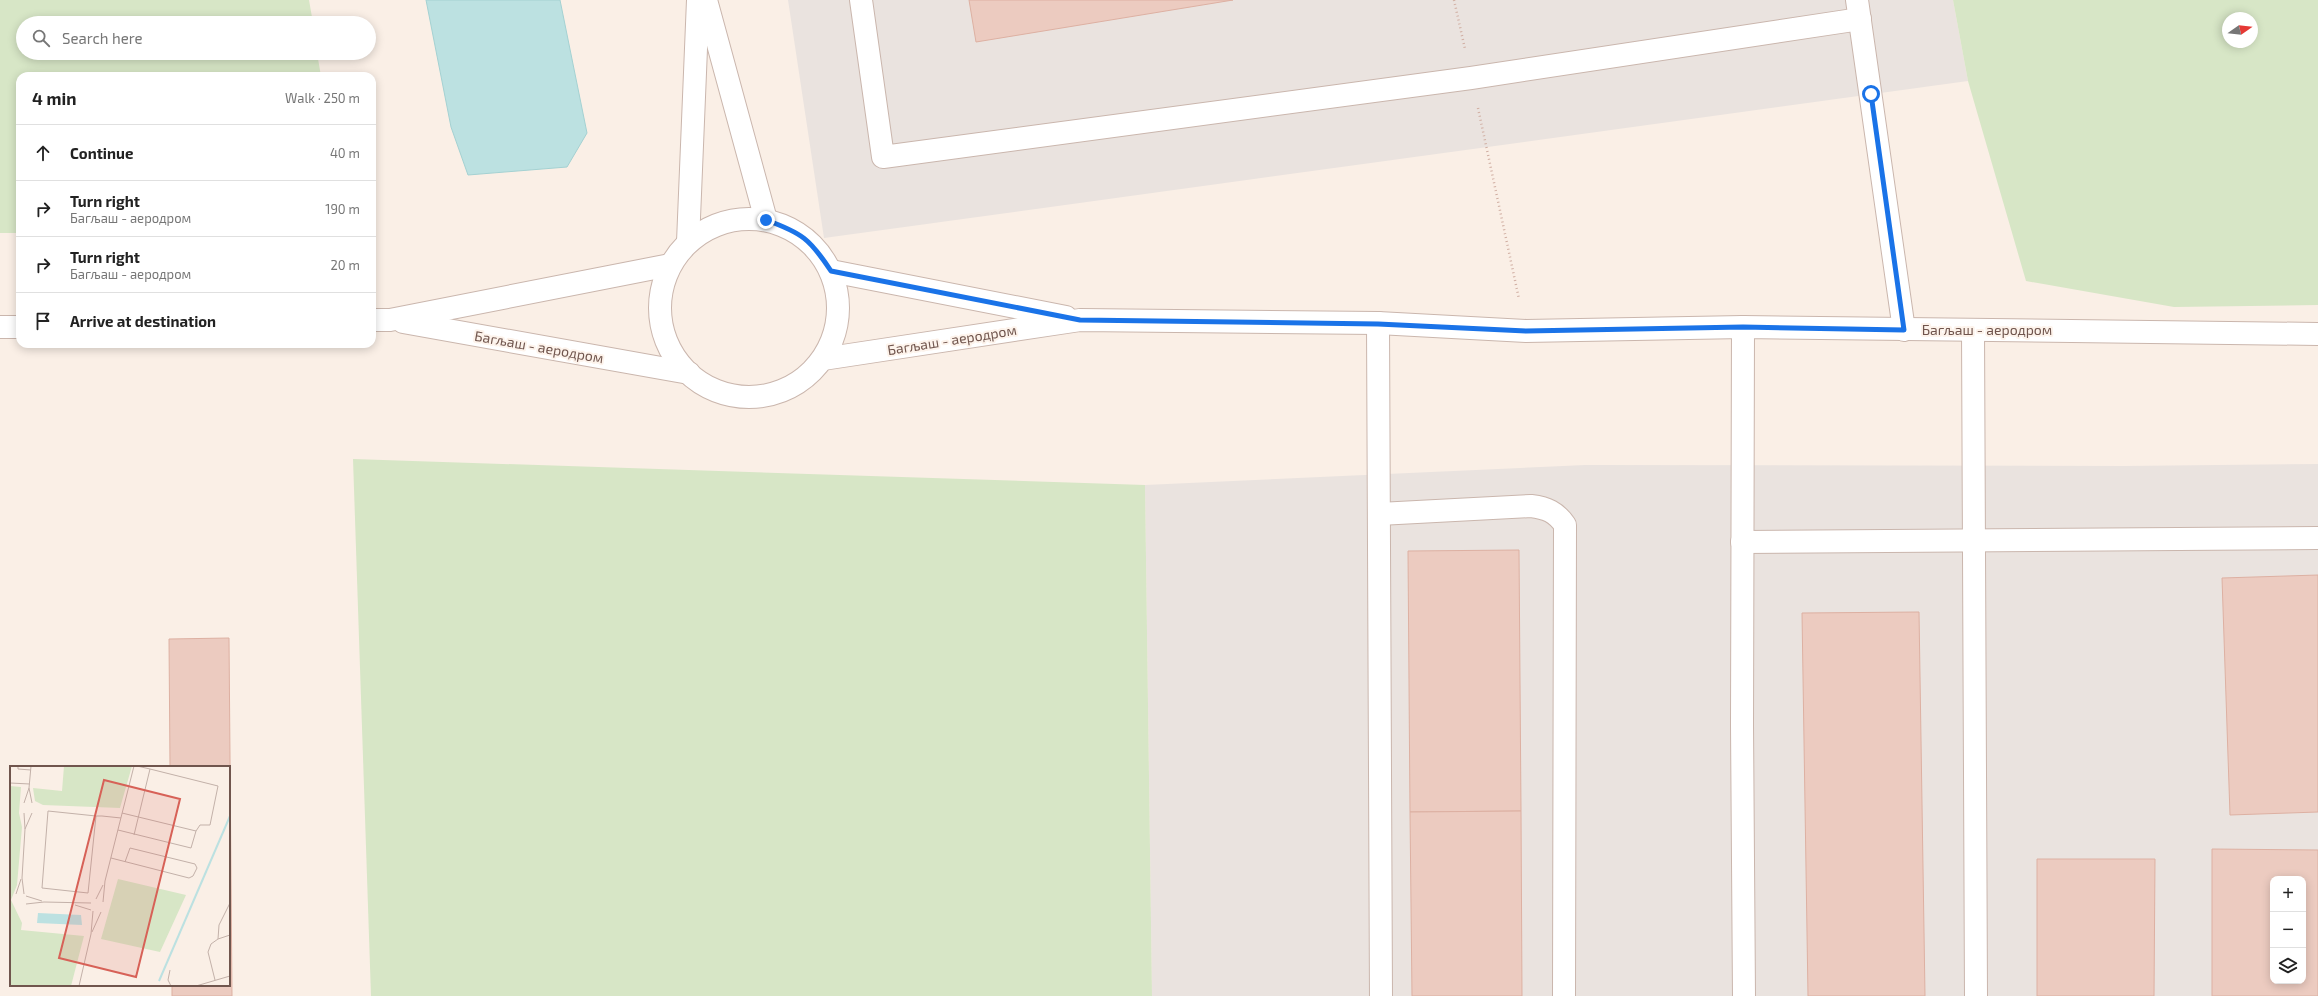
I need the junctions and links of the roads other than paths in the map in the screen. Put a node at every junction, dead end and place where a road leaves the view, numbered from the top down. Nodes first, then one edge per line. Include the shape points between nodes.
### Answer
1 (698, 0) edge
2 (706, 0) edge
3 (861, 0) edge
4 (1858, 10) edge
5 (766, 220) junction
6 (688, 242) junction
7 (670, 265) junction
8 (831, 271) junction
9 (381, 320) edge
10 (1080, 320) junction
11 (1378, 324) junction
12 (0, 327) edge
13 (16, 327) edge
14 (1743, 327) junction
15 (1904, 330) junction
16 (1973, 330) junction
17 (2318, 334) edge
18 (823, 359) junction
19 (689, 374) junction
20 (1379, 514) junction
21 (2318, 538) edge
22 (1974, 540) junction
23 (1742, 542) junction
24 (1381, 996) edge
25 (1564, 996) edge
26 (1744, 996) edge
27 (1976, 996) edge

1 - 6 street
2 - 5 street
3 - 4 street via 884,157 1471,78
4 - 15 street
5 - 6 street, Багљаш - аеродром via 738,219 711,227
5 - 8 street, Багљаш - аеродром via 793,230 815,248
6 - 7 street, Багљаш - аеродром
7 - 9 street, Багљаш - аеродром
7 - 19 street, Багљаш - аеродром via 661,292 661,320 670,349
8 - 10 street, Багљаш - аеродром
8 - 18 street, Багљаш - аеродром via 838,301 835,332
9 - 19 street, Багљаш - аеродром
10 - 11 street, Багљаш - аеродром
10 - 18 street, Багљаш - аеродром
11 - 14 street, Багљаш - аеродром via 1526,331
11 - 20 street
12 - 13 street
14 - 15 street, Багљаш - аеродром
14 - 23 street
15 - 16 street, Багљаш - аеродром
16 - 17 street, Багљаш - аеродром
16 - 22 street
18 - 19 street, Багљаш - аеродром via 801,381 774,394 744,397 721,392
20 - 24 street
20 - 25 street via 1531,506 1555,513 1565,525
21 - 22 street
22 - 23 street
22 - 27 street
23 - 26 street

